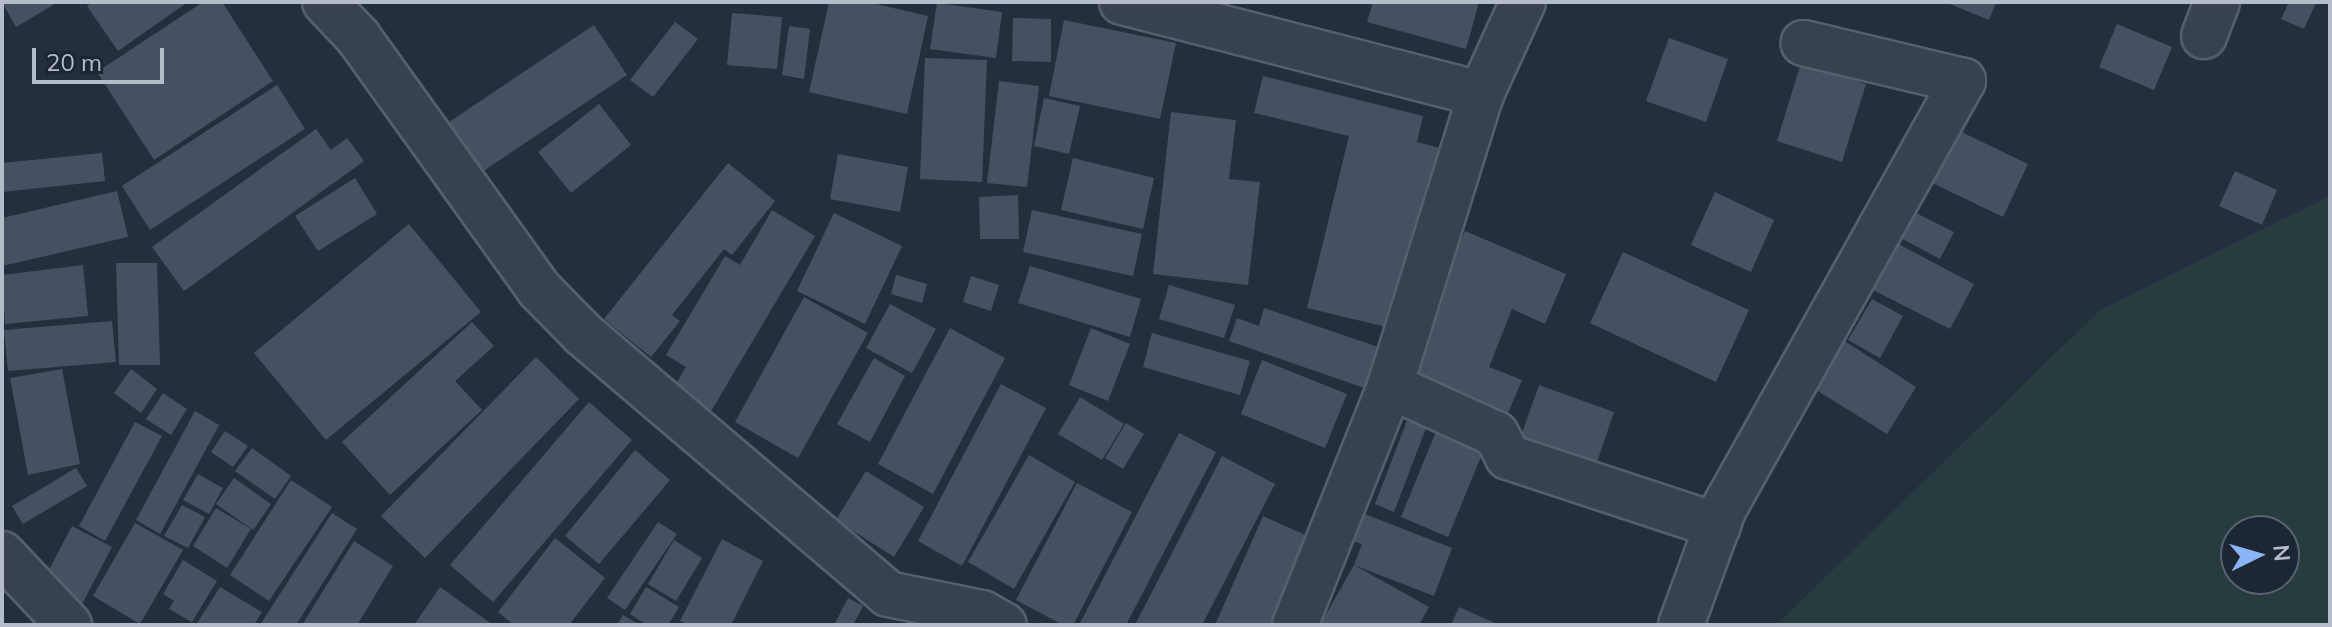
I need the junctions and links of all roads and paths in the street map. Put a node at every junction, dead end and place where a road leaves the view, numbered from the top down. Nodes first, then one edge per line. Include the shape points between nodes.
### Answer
1 (325, 2) edge
2 (1122, 2) edge
3 (1523, 2) edge
4 (1803, 43) dead end
5 (1481, 94) junction
6 (1390, 386) junction
7 (1718, 526) junction
8 (2, 554) edge
9 (69, 625) edge
10 (1004, 625) edge
11 (1295, 625) edge
12 (1681, 625) edge

1 - 10 street via 358,37 539,289 583,334 888,594 982,613
2 - 5 street
3 - 5 street
4 - 7 street via 1963,81
5 - 6 street
6 - 7 street via 1496,434 1508,457
6 - 11 street
7 - 12 street
8 - 9 street

